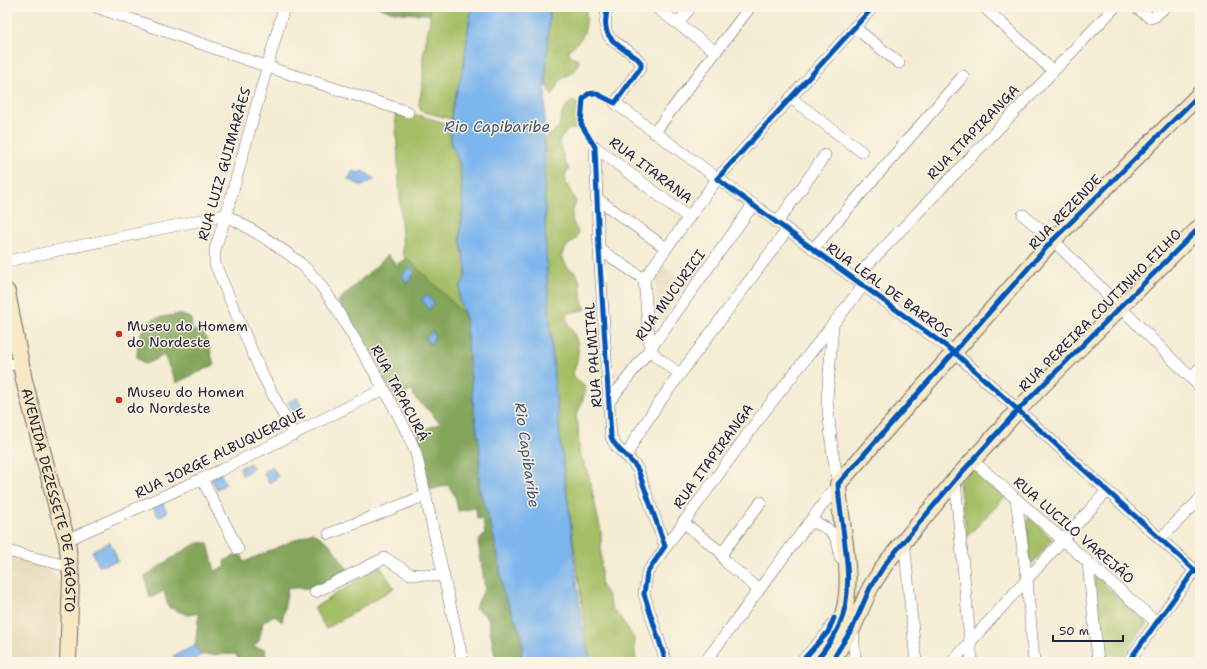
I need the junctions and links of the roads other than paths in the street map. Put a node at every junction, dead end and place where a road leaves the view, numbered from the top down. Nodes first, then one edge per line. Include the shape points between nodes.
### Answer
1 (96, 7) edge
2 (284, 7) edge
3 (608, 7) edge
4 (655, 7) edge
5 (691, 7) edge
6 (750, 7) edge
7 (873, 7) edge
8 (984, 7) edge
9 (1115, 7) edge
10 (1136, 7) edge
11 (1166, 7) edge
12 (678, 23) junction
13 (854, 27) junction
14 (715, 51) junction
15 (899, 63) dead end
16 (268, 67) junction
17 (1053, 71) junction
18 (963, 76) dead end
19 (1200, 94) edge
20 (791, 98) junction
21 (408, 112) dead end
22 (654, 132) junction
23 (595, 147) joint
24 (862, 152) dead end
25 (825, 156) dead end
26 (717, 179) junction
27 (596, 198) junction
28 (753, 205) junction
29 (226, 215) junction
30 (1023, 215) dead end
31 (689, 218) junction
32 (778, 223) junction
33 (1200, 227) edge
34 (787, 230) junction
35 (1053, 240) junction
36 (666, 248) junction
37 (599, 249) junction
38 (813, 249) junction
39 (7, 261) edge
40 (644, 279) junction
41 (854, 279) junction
42 (863, 286) junction
43 (7, 292) edge
44 (1120, 306) junction
45 (833, 324) junction
46 (650, 349) junction
47 (954, 352) junction
48 (13, 364) edge
49 (1200, 368) edge
50 (680, 374) junction
51 (1191, 378) junction
52 (1200, 387) edge
53 (384, 389) junction
54 (609, 402) junction
55 (1018, 410) junction
56 (294, 434) junction
57 (627, 455) junction
58 (972, 460) junction
59 (202, 479) junction
60 (955, 480) junction
61 (838, 484) junction
62 (1107, 491) junction
63 (426, 495) junction
64 (1016, 499) junction
65 (1200, 499) edge
66 (762, 502) dead end
67 (683, 522) junction
68 (809, 522) junction
69 (329, 534) dead end
70 (1160, 539) junction
71 (67, 540) junction
72 (904, 540) junction
73 (1062, 540) junction
74 (665, 546) junction
75 (238, 549) dead end
76 (7, 551) edge
77 (721, 553) junction
78 (1088, 562) junction
79 (71, 567) junction
80 (1197, 573) edge
81 (443, 576) junction
82 (1027, 580) junction
83 (759, 590) junction
84 (315, 592) dead end
85 (844, 594) junction
86 (863, 604) junction
87 (1156, 622) junction
88 (853, 627) junction
89 (970, 640) junction
90 (822, 660) edge
91 (68, 662) edge
92 (463, 662) edge
93 (666, 662) edge
94 (705, 662) edge
95 (801, 662) edge
96 (855, 662) edge
97 (916, 662) edge
98 (952, 662) edge
99 (972, 662) edge
100 (1034, 662) edge
101 (1098, 662) edge
102 (1128, 662) edge

1 - 16 street
2 - 16 street, RUA LUIZ GUIMARÃES
3 - 22 street, RUA LEAL DE BARROS via 605,20 607,34 641,63 641,67 615,103
4 - 12 street
5 - 12 street
6 - 14 street
7 - 13 street
8 - 17 street
9 - 17 street, RUA ITAPIRANGA
10 - 11 street via 1150,18
12 - 14 street
13 - 15 street
13 - 20 street
14 - 22 street
16 - 21 street
16 - 29 street, RUA LUIZ GUIMARÃES
17 - 41 street, RUA ITAPIRANGA
18 - 38 street
19 - 35 street, RUA REZENDE
20 - 24 street
20 - 26 street
22 - 26 street, RUA LEAL DE BARROS
23 - 27 street, RUA PALMITAL
23 - 31 street, RUA ITARANA
25 - 32 street
26 - 28 street, RUA LEAL DE BARROS
26 - 31 street
27 - 36 street
27 - 37 street, RUA PALMITAL
28 - 32 street, RUA LEAL DE BARROS
28 - 46 street, RUA MUCURICI
29 - 39 street
29 - 53 street, RUA TAPACURÁ via 300,263 311,274 325,290
29 - 56 street, RUA LUIZ GUIMARÃES via 215,250 215,264 260,370
30 - 35 street
31 - 36 street
32 - 34 street, RUA LEAL DE BARROS
33 - 44 street, RUA PEREIRA COUTINHO FILHO
34 - 38 street, RUA LEAL DE BARROS
34 - 50 street
35 - 44 street
35 - 47 street, RUA REZENDE
36 - 40 street
37 - 40 street
37 - 54 street, RUA PALMITAL
38 - 41 street, RUA LEAL DE BARROS
40 - 46 street
41 - 42 street, RUA LEAL DE BARROS
42 - 45 street, RUA ITAPIRANGA
42 - 47 street, RUA LEAL DE BARROS
43 - 48 street, AVENIDA DEZESSETE DE AGOSTO
44 - 51 street
44 - 55 street, RUA PEREIRA COUTINHO FILHO
45 - 61 street via 827,399
45 - 67 street, RUA ITAPIRANGA via 763,413
46 - 50 street
46 - 54 street, RUA MUCURICI
47 - 55 street, RUA LEAL DE BARROS
47 - 61 street, RUA REZENDE
48 - 71 street, AVENIDA DEZESSETE DE AGOSTO
49 - 51 street
50 - 57 street
51 - 52 street
53 - 56 street, RUA JORGE ALBUQUERQUE
53 - 63 street, RUA TAPACURÁ via 416,453
54 - 57 street, RUA PALMITAL via 614,446
55 - 58 street, RUA PEREIRA COUTINHO FILHO
55 - 62 street, RUA LEAL DE BARROS
56 - 59 street, RUA JORGE ALBUQUERQUE
57 - 74 street, RUA PALMITAL via 638,470
58 - 60 street, RUA PEREIRA COUTINHO FILHO
58 - 64 street, RUA LUCILO VAREJÃO
59 - 71 street, RUA JORGE ALBUQUERQUE
59 - 75 street
60 - 72 street, RUA PEREIRA COUTINHO FILHO
60 - 89 street
61 - 68 street
61 - 85 street via 847,570
62 - 70 street, RUA LEAL DE BARROS
62 - 73 street
63 - 69 street
63 - 81 street, RUA TAPACURÁ
64 - 73 street, RUA LUCILO VAREJÃO
64 - 82 street
65 - 70 street
66 - 77 street
67 - 74 street, RUA ITAPIRANGA
67 - 77 street
68 - 83 street
68 - 85 street via 822,524 833,534 840,552
70 - 80 street, RUA LEAL DE BARROS
71 - 79 street, AVENIDA DEZESSETE DE AGOSTO
72 - 86 street, RUA PEREIRA COUTINHO FILHO via 886,563
72 - 97 street
73 - 78 street, RUA LUCILO VAREJÃO
73 - 82 street
74 - 93 street, RUA ITAPIRANGA via 647,573 644,594
76 - 79 street
77 - 83 street via 726,562
78 - 87 street, RUA LUCILO VAREJÃO
78 - 101 street
79 - 91 street, AVENIDA DEZESSETE DE AGOSTO
80 - 87 street
81 - 84 street via 410,574 385,558
81 - 92 street, RUA TAPACURÁ
82 - 89 street
82 - 100 street
83 - 94 street
85 - 86 street via 854,604
85 - 90 street via 839,625
85 - 95 street via 828,632
86 - 88 street, RUA PEREIRA COUTINHO FILHO
87 - 102 street
88 - 90 street, RUA PEREIRA COUTINHO FILHO
88 - 96 street
89 - 98 street
89 - 99 street

